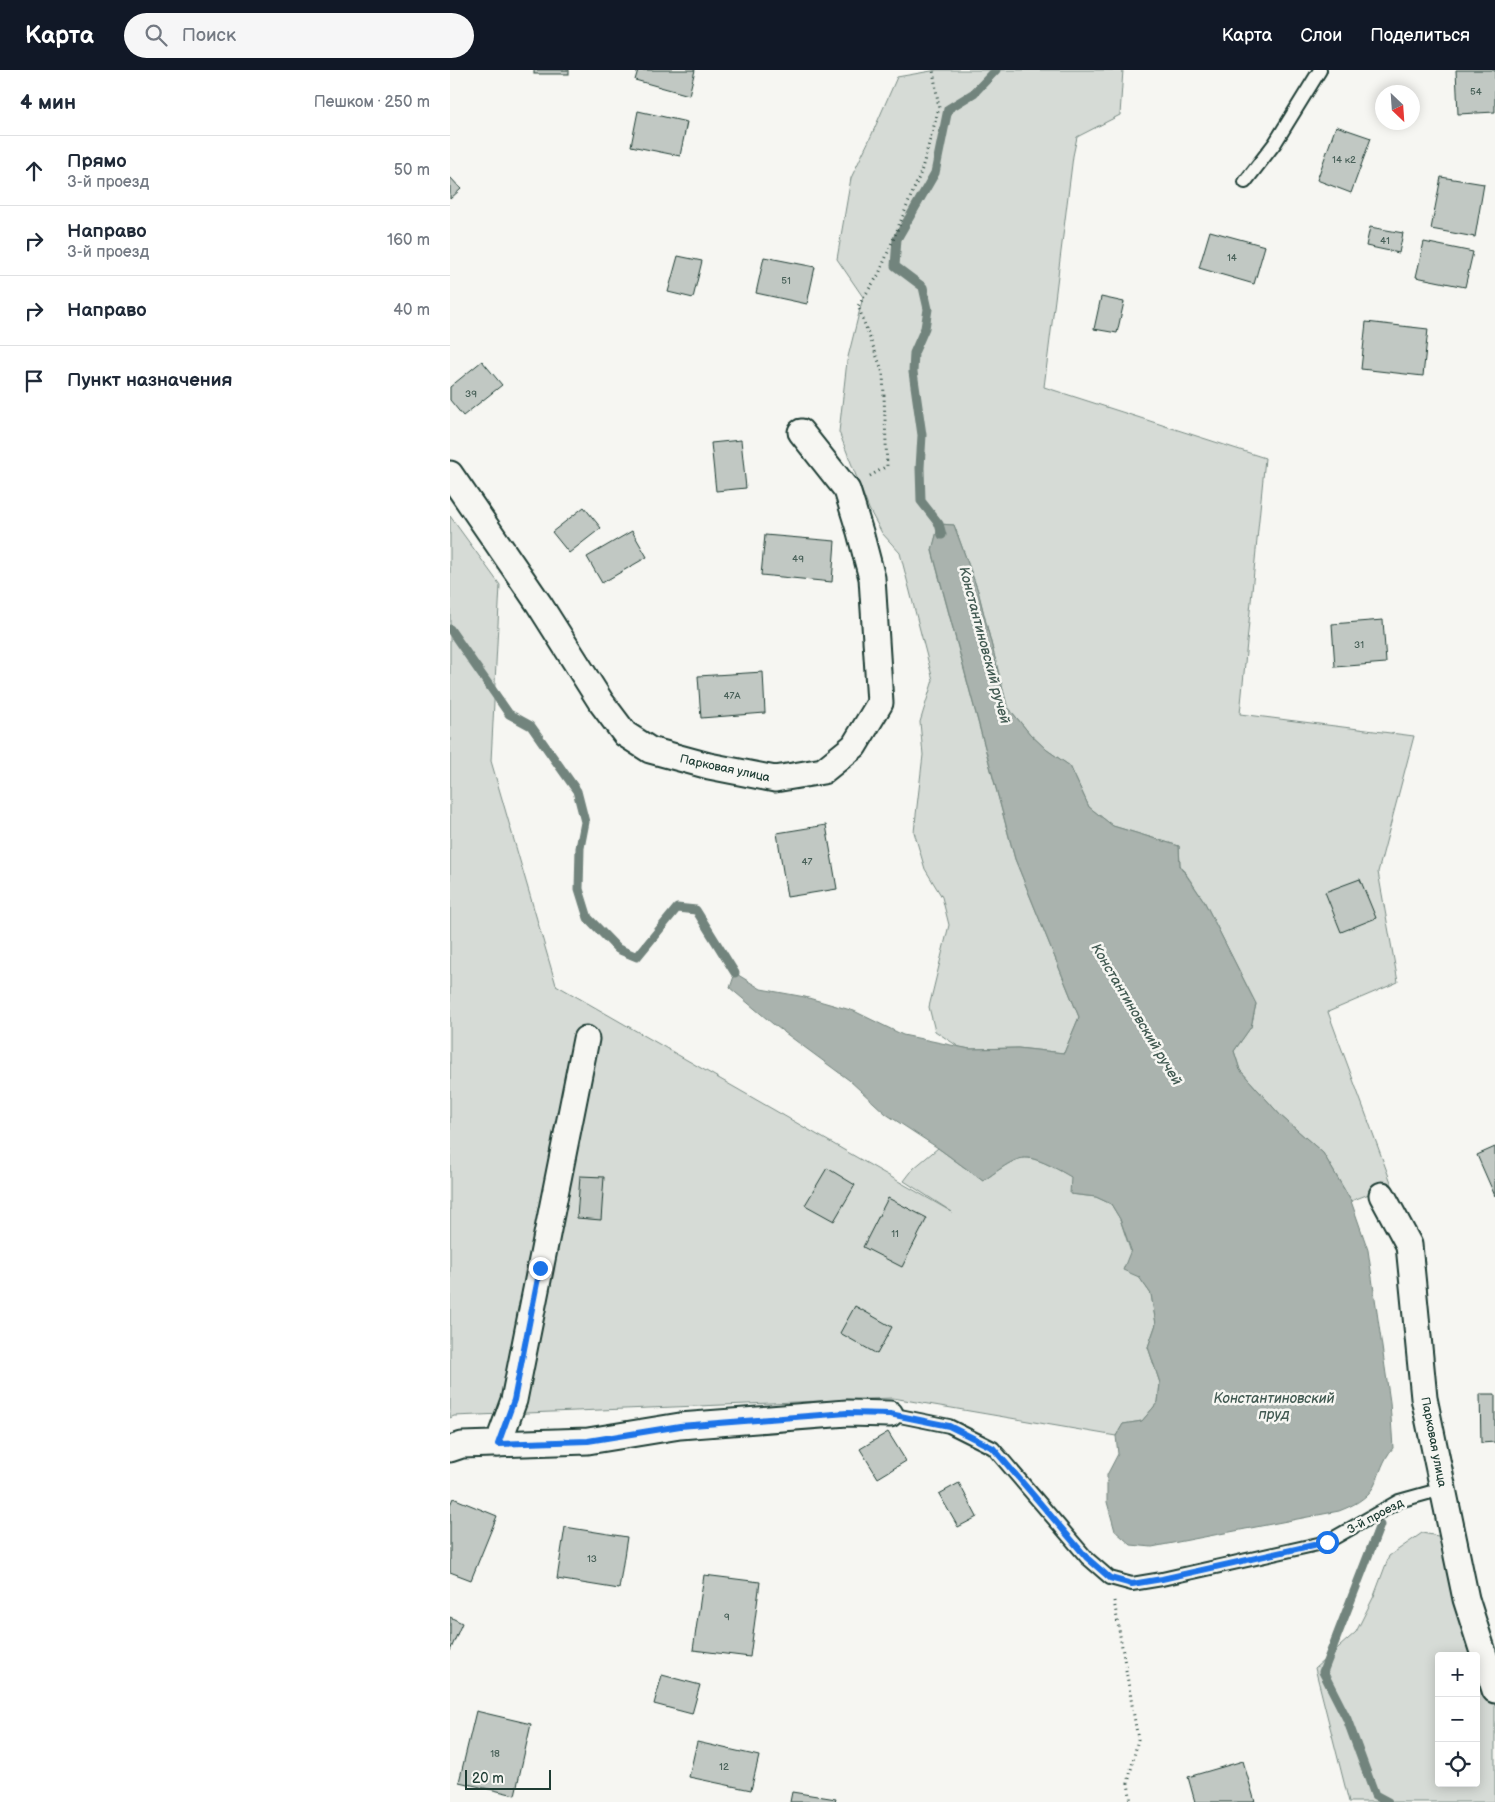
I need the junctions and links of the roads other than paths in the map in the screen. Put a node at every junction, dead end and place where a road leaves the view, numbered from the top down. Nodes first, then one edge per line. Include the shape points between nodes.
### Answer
1 (1320, 70) edge
2 (1244, 182) dead end
3 (801, 432) dead end
4 (450, 474) edge
5 (586, 1039) dead end
6 (1382, 1195) dead end
7 (890, 1414) joint
8 (498, 1444) junction
9 (450, 1449) edge
10 (1442, 1489) junction
11 (1495, 1690) edge

1 - 2 lane via 1275,143
3 - 4 street, Парковая улица via 847,490 860,532 872,578 880,703 854,746 823,771 775,779 650,750 625,734
5 - 8 street via 514,1400
6 - 10 street, Парковая улица via 1409,1245 1424,1398
7 - 8 street, 3-й проезд via 847,1413 699,1424 588,1441
7 - 10 lane, 3-й проезд via 949,1426 993,1448 1087,1558 1110,1578 1132,1584 1327,1542 1399,1500
8 - 9 street, 3-й проезд via 462,1445
10 - 11 street, Парковая улица via 1466,1598

